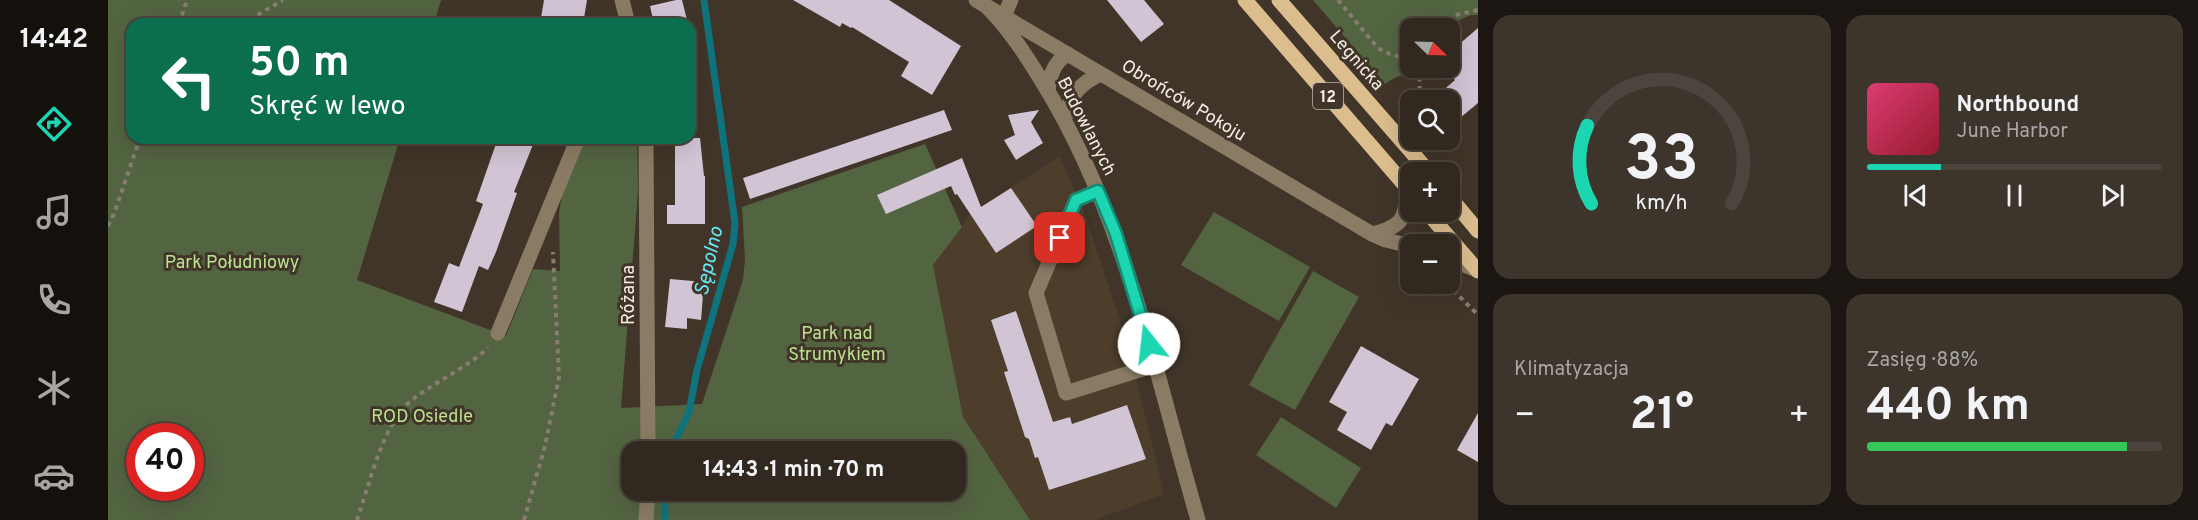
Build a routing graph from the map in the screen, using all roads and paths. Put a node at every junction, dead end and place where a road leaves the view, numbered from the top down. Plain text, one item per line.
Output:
1 (187, 0) edge
2 (283, 0) edge
3 (622, 0) edge
4 (1011, 0) edge
5 (1245, 0) edge
6 (1280, 0) edge
7 (1338, 0) edge
8 (981, 3) edge
9 (1478, 10) edge
10 (1004, 16) junction
11 (181, 18) edge
12 (252, 18) edge
13 (619, 18) edge
14 (626, 18) edge
15 (1451, 18) edge
16 (1068, 54) junction
17 (1400, 57) edge
18 (1101, 74) junction
19 (1048, 91) junction
20 (1065, 118) junction
21 (138, 144) edge
22 (576, 144) edge
23 (646, 144) edge
24 (1420, 162) edge
25 (1400, 180) edge
26 (1098, 191) junction
27 (1460, 209) edge
28 (1400, 221) edge
29 (1435, 222) edge
30 (108, 226) edge
31 (1478, 231) edge
32 (1372, 234) junction
33 (1400, 244) edge
34 (553, 250) dead end
35 (1460, 264) edge
36 (1477, 271) edge
37 (1457, 294) edge
38 (1478, 315) edge
39 (498, 333) joint
40 (1155, 365) junction
41 (648, 441) edge
42 (647, 501) edge
43 (357, 520) edge
44 (524, 520) edge
45 (646, 520) edge
46 (1198, 520) edge

1 - 11 path
2 - 12 path
3 - 13 street
3 - 14 street
4 - 10 street
5 - 25 main road, 12
6 - 24 main road, Legnicka / 12
7 - 17 path
8 - 10 street, Obrońców Pokoju
8 - 19 street, Budowlanych
9 - 15 path
10 - 16 street, Obrońców Pokoju
16 - 18 street, Obrońców Pokoju
16 - 19 street
18 - 20 street
18 - 32 street, Obrońców Pokoju
19 - 20 street, Budowlanych
20 - 26 street, Budowlanych
21 - 30 path
22 - 39 street
23 - 41 street, Różana
26 - 40 street, Budowlanych
26 - 40 street
27 - 31 main road
28 - 32 street
29 - 36 main road
32 - 33 street, Obrońców Pokoju
34 - 44 path
35 - 36 street
37 - 38 path
39 - 43 path
40 - 46 street, Budowlanych
42 - 45 street

